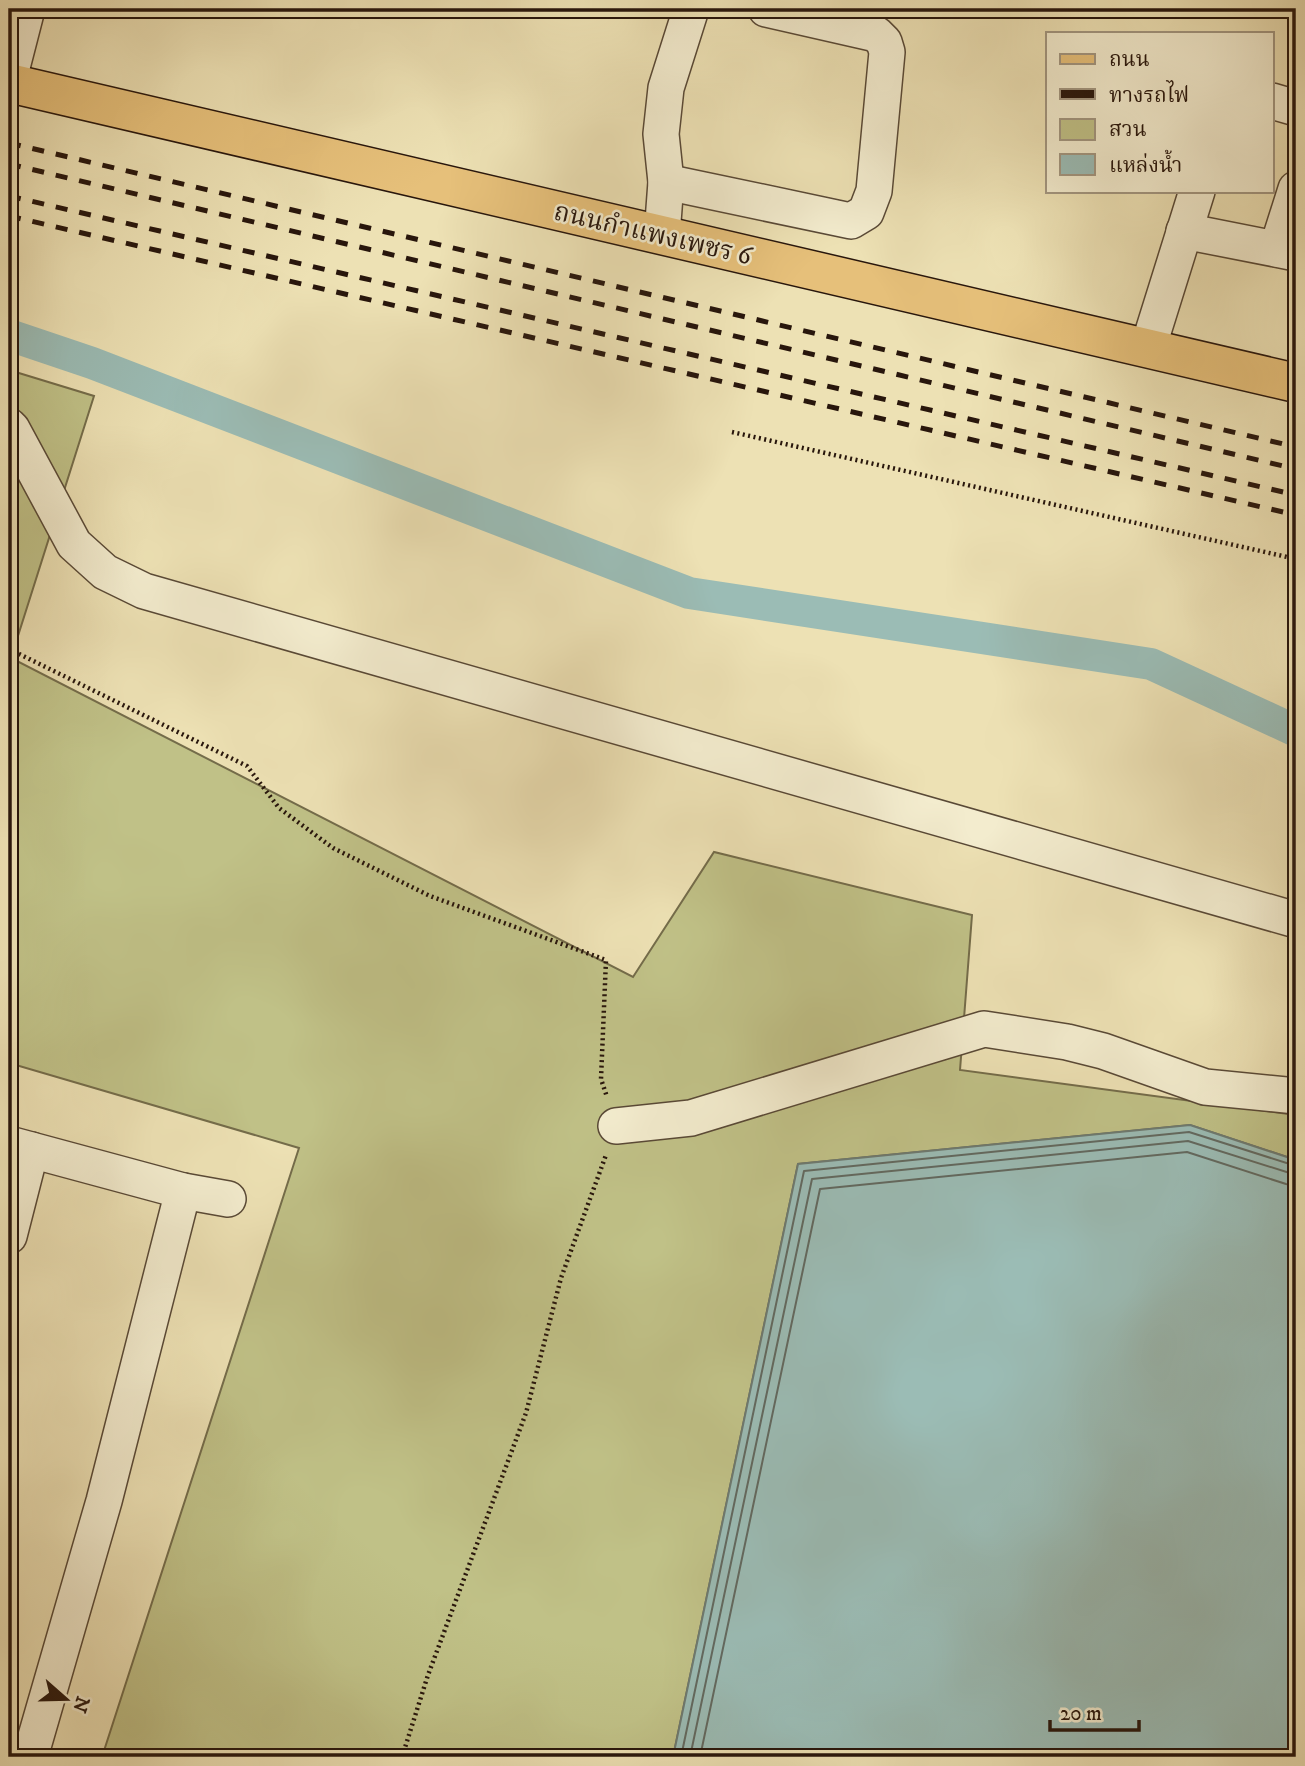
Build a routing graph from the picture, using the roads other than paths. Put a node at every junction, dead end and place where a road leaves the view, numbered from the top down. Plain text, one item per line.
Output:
1 (27, 9) edge
2 (691, 9) edge
3 (766, 9) edge
4 (9, 81) edge
5 (1274, 102) edge
6 (1296, 108) edge
7 (666, 182) junction
8 (1296, 189) edge
9 (1197, 192) edge
10 (1184, 231) junction
11 (662, 235) junction
12 (1287, 251) edge
13 (1148, 348) junction
14 (1296, 383) edge
15 (9, 426) edge
16 (1296, 920) edge
17 (1296, 1096) edge
18 (616, 1126) road end
19 (20, 1147) edge
20 (183, 1191) junction
21 (228, 1199) dead end
22 (9, 1236) edge
23 (30, 1757) edge

1 - 4 street
2 - 7 street
3 - 7 street
4 - 11 main road, ถนนกำแพงเพชร 6
5 - 6 street
7 - 11 street
8 - 12 street
9 - 10 street
10 - 12 street
10 - 13 street
11 - 13 main road, ถนนกำแพงเพชร 6
13 - 14 main road, ถนนกำแพงเพชร 6
15 - 16 street
17 - 18 street
19 - 20 street
19 - 22 street
20 - 21 street
20 - 23 street

